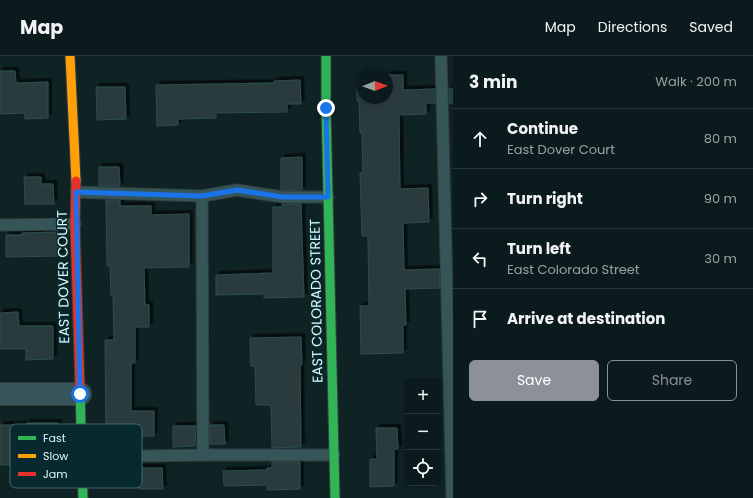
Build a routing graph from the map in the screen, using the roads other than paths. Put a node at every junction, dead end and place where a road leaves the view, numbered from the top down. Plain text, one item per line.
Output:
1 (70, 56) edge
2 (326, 56) edge
3 (441, 56) edge
4 (76, 192) junction
5 (202, 196) junction
6 (328, 197) junction
7 (75, 224) junction
8 (0, 225) edge
9 (0, 394) edge
10 (80, 394) junction
11 (81, 424) edge
12 (204, 454) junction
13 (334, 455) junction
14 (142, 456) edge
15 (83, 488) edge
16 (83, 498) edge
17 (335, 498) edge
18 (452, 498) edge

1 - 4 street, EAST DOVER COURT
2 - 6 street, EAST COLORADO STREET
3 - 18 lane
4 - 5 lane
4 - 7 street, EAST DOVER COURT
5 - 6 lane
5 - 12 lane
6 - 13 street, EAST COLORADO STREET
7 - 8 lane
7 - 10 street, EAST DOVER COURT
9 - 10 street
10 - 11 street, EAST DOVER COURT
12 - 13 lane
12 - 14 lane
13 - 17 street, EAST COLORADO STREET
15 - 16 street, EAST DOVER COURT

